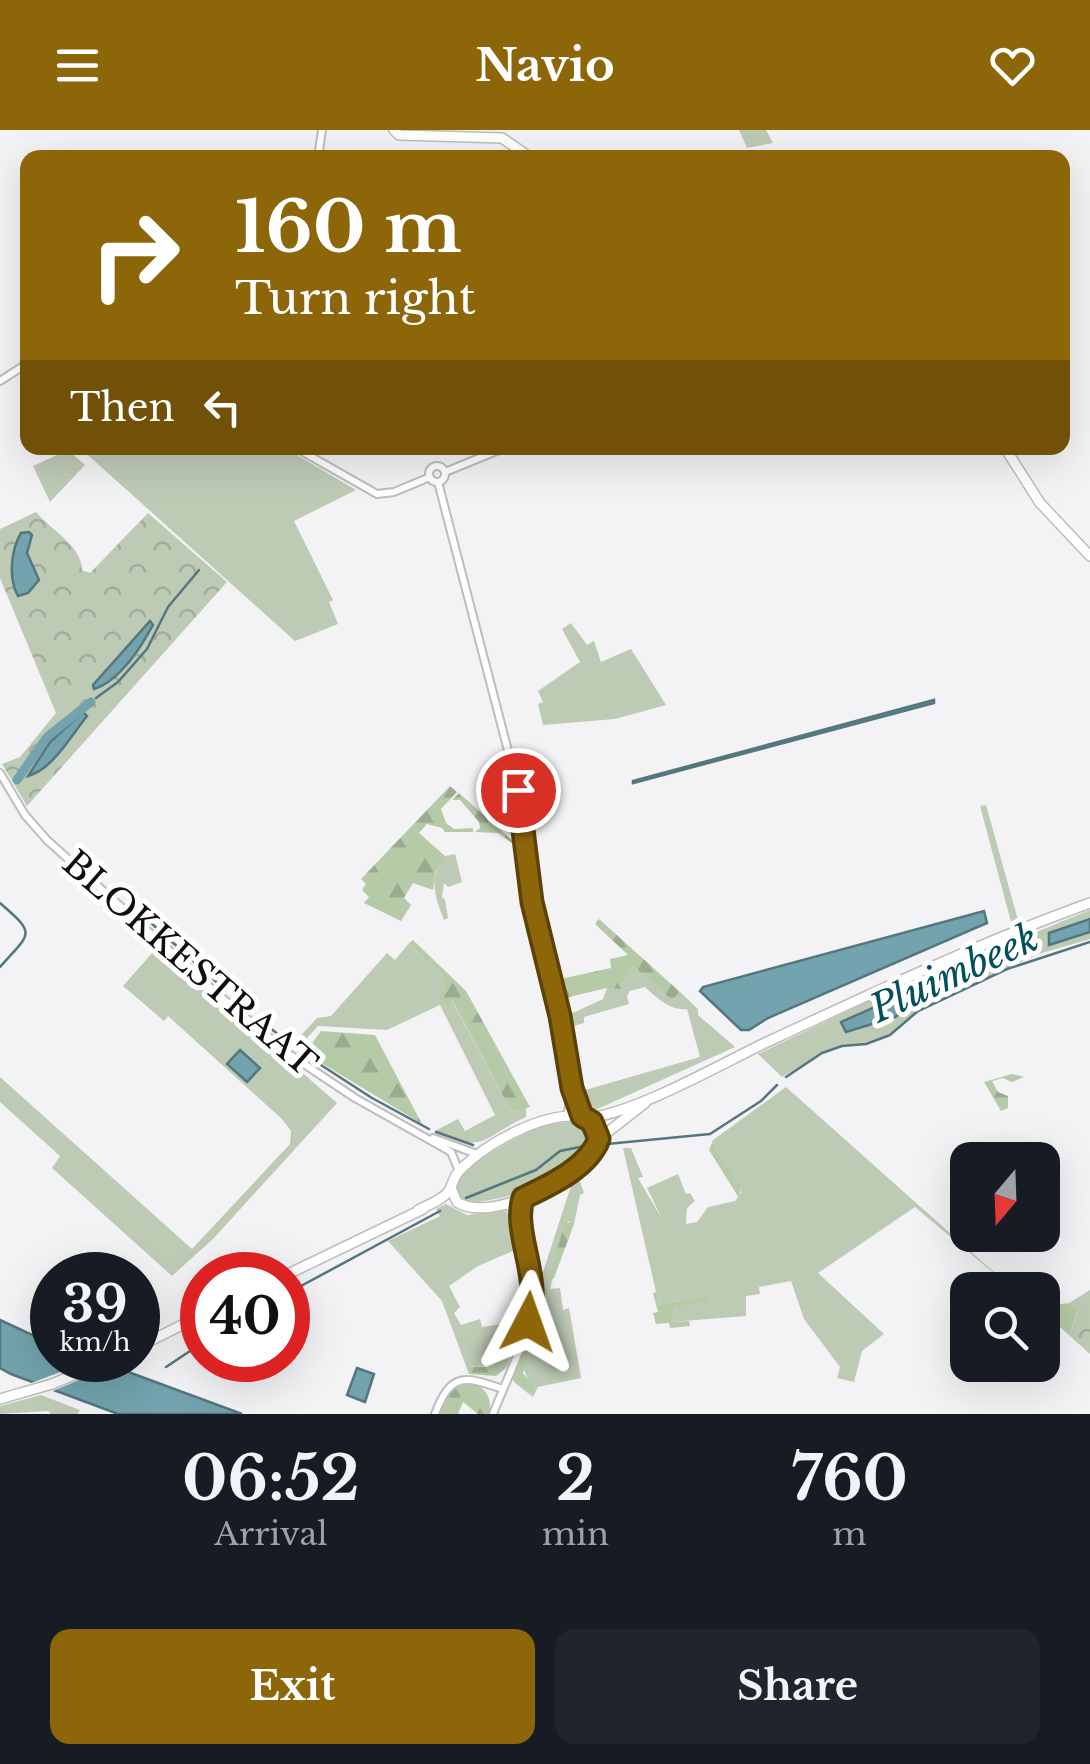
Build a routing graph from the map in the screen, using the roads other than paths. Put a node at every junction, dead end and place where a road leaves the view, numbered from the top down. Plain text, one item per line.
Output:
1 (394, 130) edge
2 (519, 150) edge
3 (308, 455) edge
4 (487, 455) edge
5 (1009, 455) edge
6 (445, 472) junction
7 (434, 479) junction
8 (1090, 556) edge
9 (0, 773) edge
10 (1090, 903) edge
11 (572, 1088) junction
12 (660, 1092) junction
13 (567, 1117) junction
14 (585, 1117) junction
15 (405, 1126) junction
16 (599, 1139) junction
17 (478, 1154) junction
18 (459, 1171) junction
19 (451, 1188) junction
20 (523, 1198) junction
21 (455, 1200) junction
22 (504, 1203) junction
23 (418, 1210) junction
24 (527, 1255) junction
25 (310, 1263) edge
26 (57, 1382) edge
27 (502, 1389) junction
28 (4, 1398) edge
29 (435, 1414) edge
30 (493, 1414) edge

1 - 2 main road
3 - 7 street
4 - 6 street
5 - 8 main road
6 - 7 street
6 - 7 street
7 - 11 street
9 - 15 street, BLOKKESTRAAT
10 - 12 main road
11 - 13 street
11 - 14 street
12 - 14 main road
12 - 16 main road
13 - 14 main road
13 - 17 main road
14 - 16 main road
15 - 17 street, BLOKKESTRAAT
15 - 18 street, BLOKKESTRAAT
16 - 20 main road
17 - 18 main road
18 - 19 main road
19 - 21 main road
19 - 23 main road
20 - 22 main road
20 - 24 street
21 - 22 main road
21 - 23 main road
22 - 24 street
23 - 25 main road
24 - 27 street
26 - 28 main road
27 - 29 street
27 - 30 street

